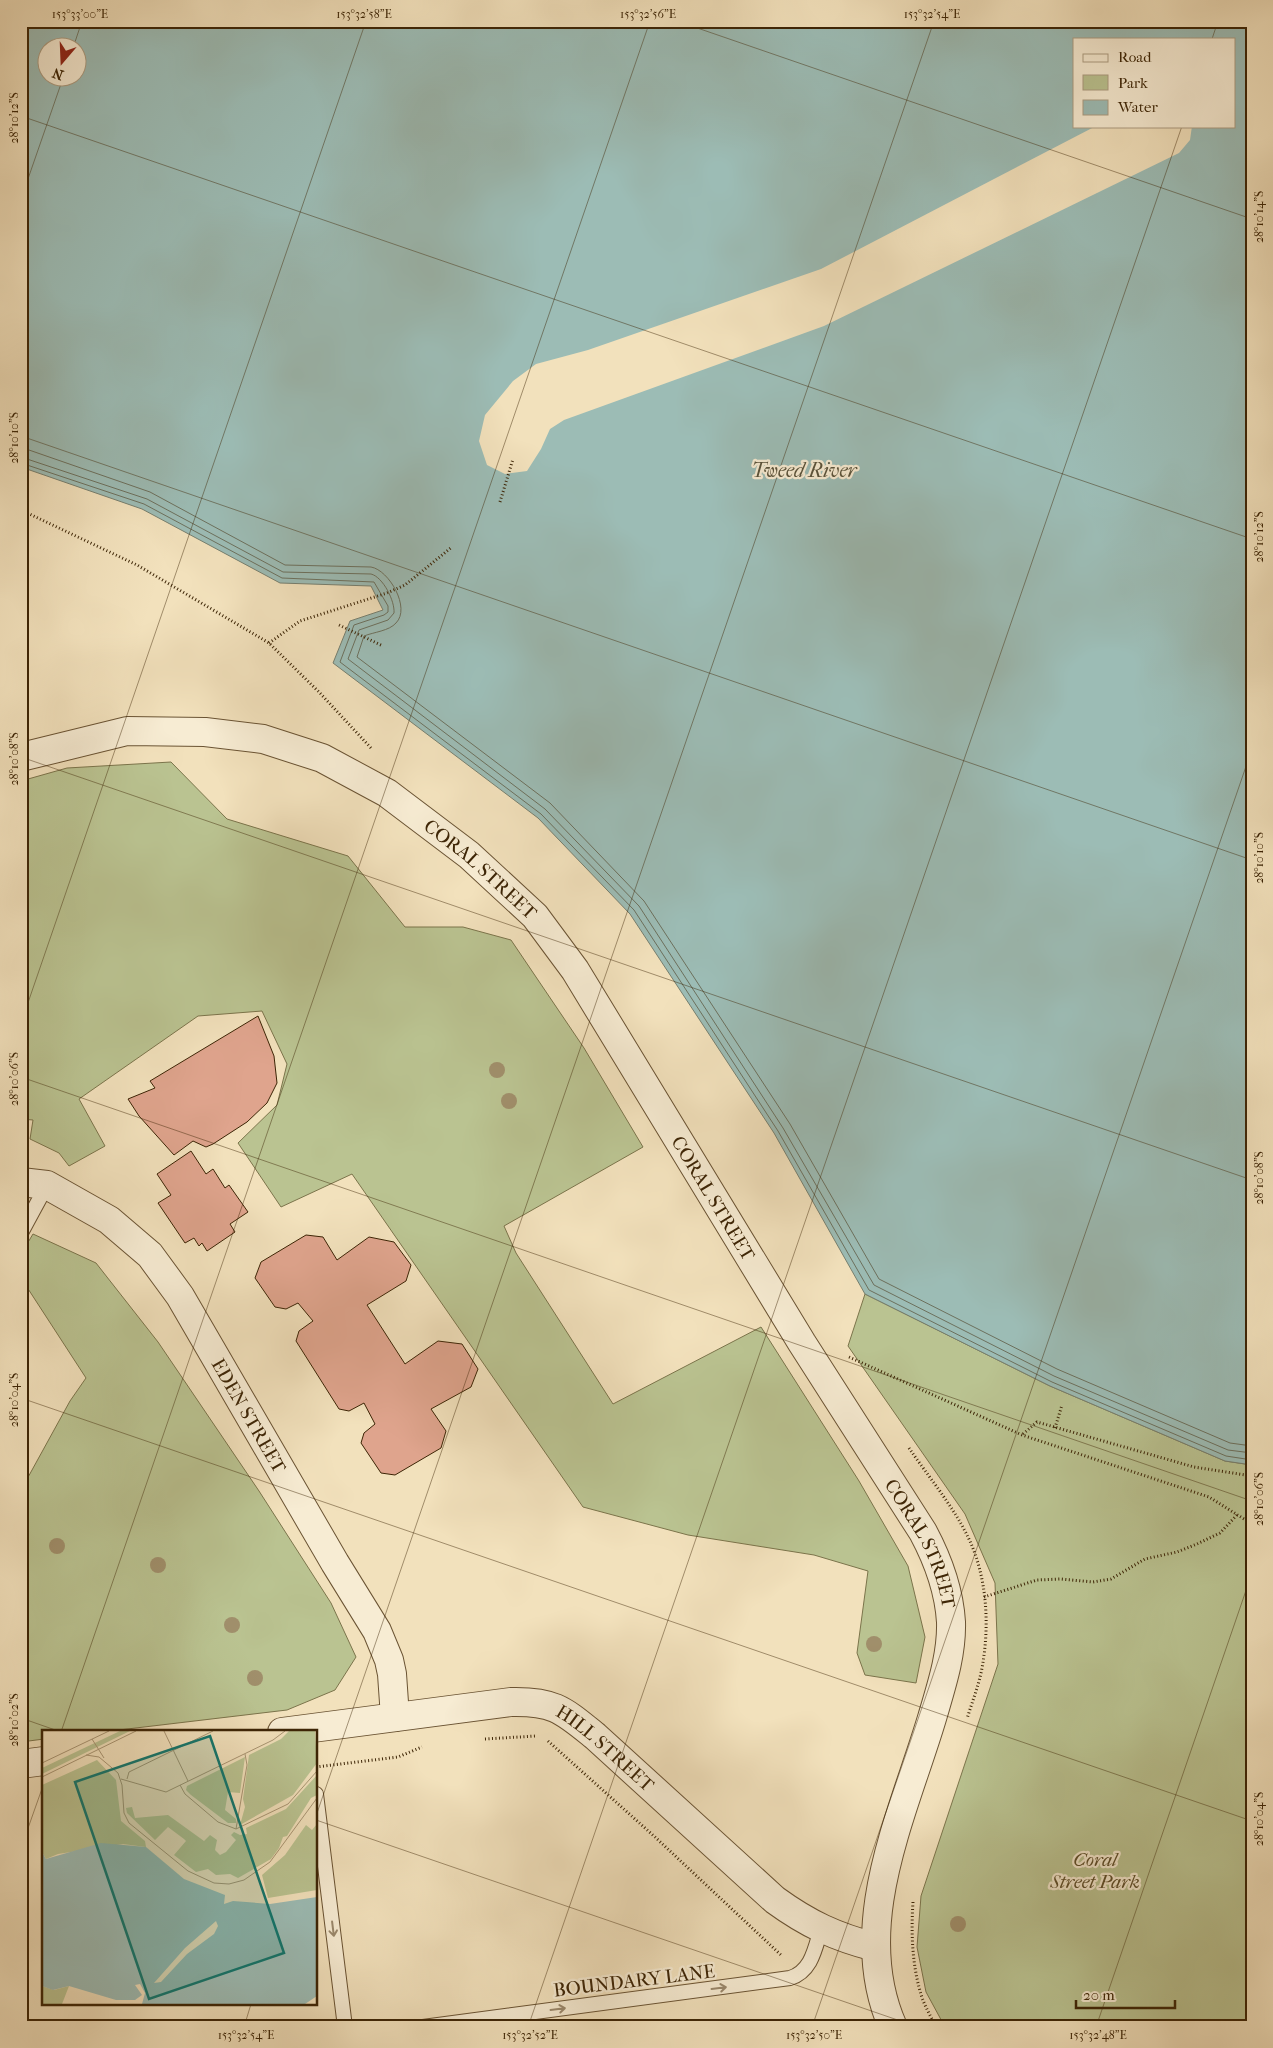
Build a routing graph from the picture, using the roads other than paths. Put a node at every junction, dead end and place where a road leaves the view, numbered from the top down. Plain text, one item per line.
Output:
1 (21, 757) edge
2 (34, 1184) edge
3 (21, 1233) edge
4 (395, 1717) junction
5 (309, 1730) edge
6 (42, 1761) edge
7 (21, 1764) edge
8 (318, 1810) edge
9 (821, 1929) junction
10 (876, 1947) junction
11 (345, 2027) edge
12 (423, 2027) edge
13 (893, 2027) edge

1 - 10 street, CORAL STREET
2 - 3 lane
2 - 4 street, EDEN STREET
4 - 5 street, HILL STREET
4 - 9 street, HILL STREET
6 - 7 street
8 -> 11 lane
9 - 10 street, HILL STREET
12 -> 9 lane, BOUNDARY LANE
10 - 13 street, CORAL STREET

